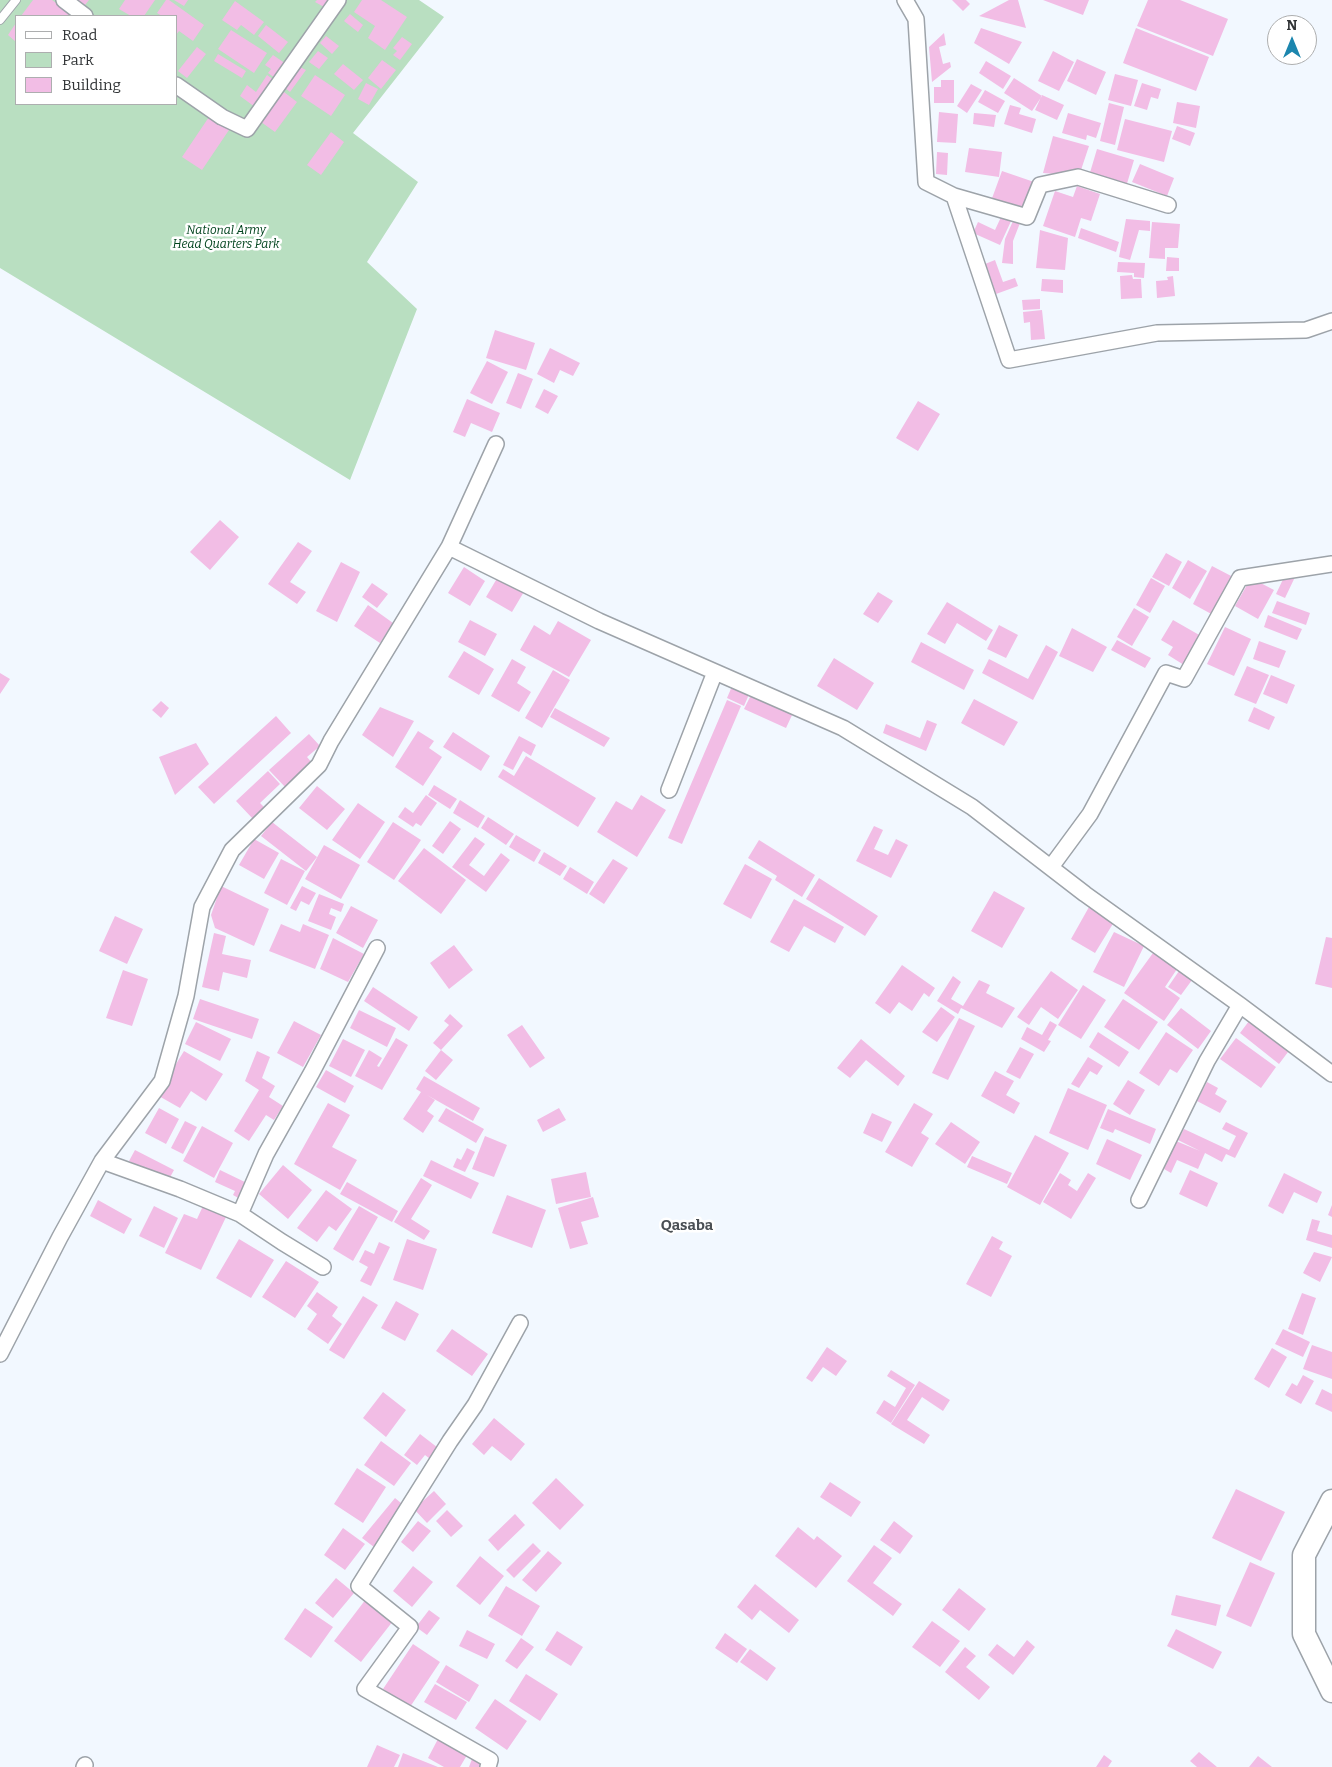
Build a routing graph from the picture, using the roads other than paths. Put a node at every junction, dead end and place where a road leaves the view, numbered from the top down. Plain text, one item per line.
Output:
1 (16, 0) edge
2 (64, 0) edge
3 (338, 0) edge
4 (905, 0) edge
5 (84, 15) edge
6 (0, 20) edge
7 (178, 85) edge
8 (954, 196) junction
9 (1168, 205) dead end
10 (1332, 321) edge
11 (496, 444) dead end
12 (449, 547) junction
13 (1332, 564) edge
14 (715, 672) junction
15 (669, 790) dead end
16 (1051, 867) junction
17 (377, 948) dead end
18 (1240, 1005) junction
19 (1332, 1074) edge
20 (102, 1161) junction
21 (1139, 1200) dead end
22 (240, 1214) junction
23 (323, 1267) dead end
24 (520, 1323) dead end
25 (0, 1354) edge
26 (1332, 1501) edge
27 (1332, 1691) edge
28 (488, 1767) edge

1 - 6 lane
2 - 5 street
3 - 7 street
4 - 8 street
8 - 9 street
8 - 10 street
11 - 12 street
12 - 14 street
12 - 20 street
13 - 16 street
14 - 15 street
14 - 16 street
16 - 18 street
17 - 22 street
18 - 19 street
18 - 21 street
20 - 22 street
20 - 25 street
22 - 23 street
24 - 28 street
26 - 27 street

